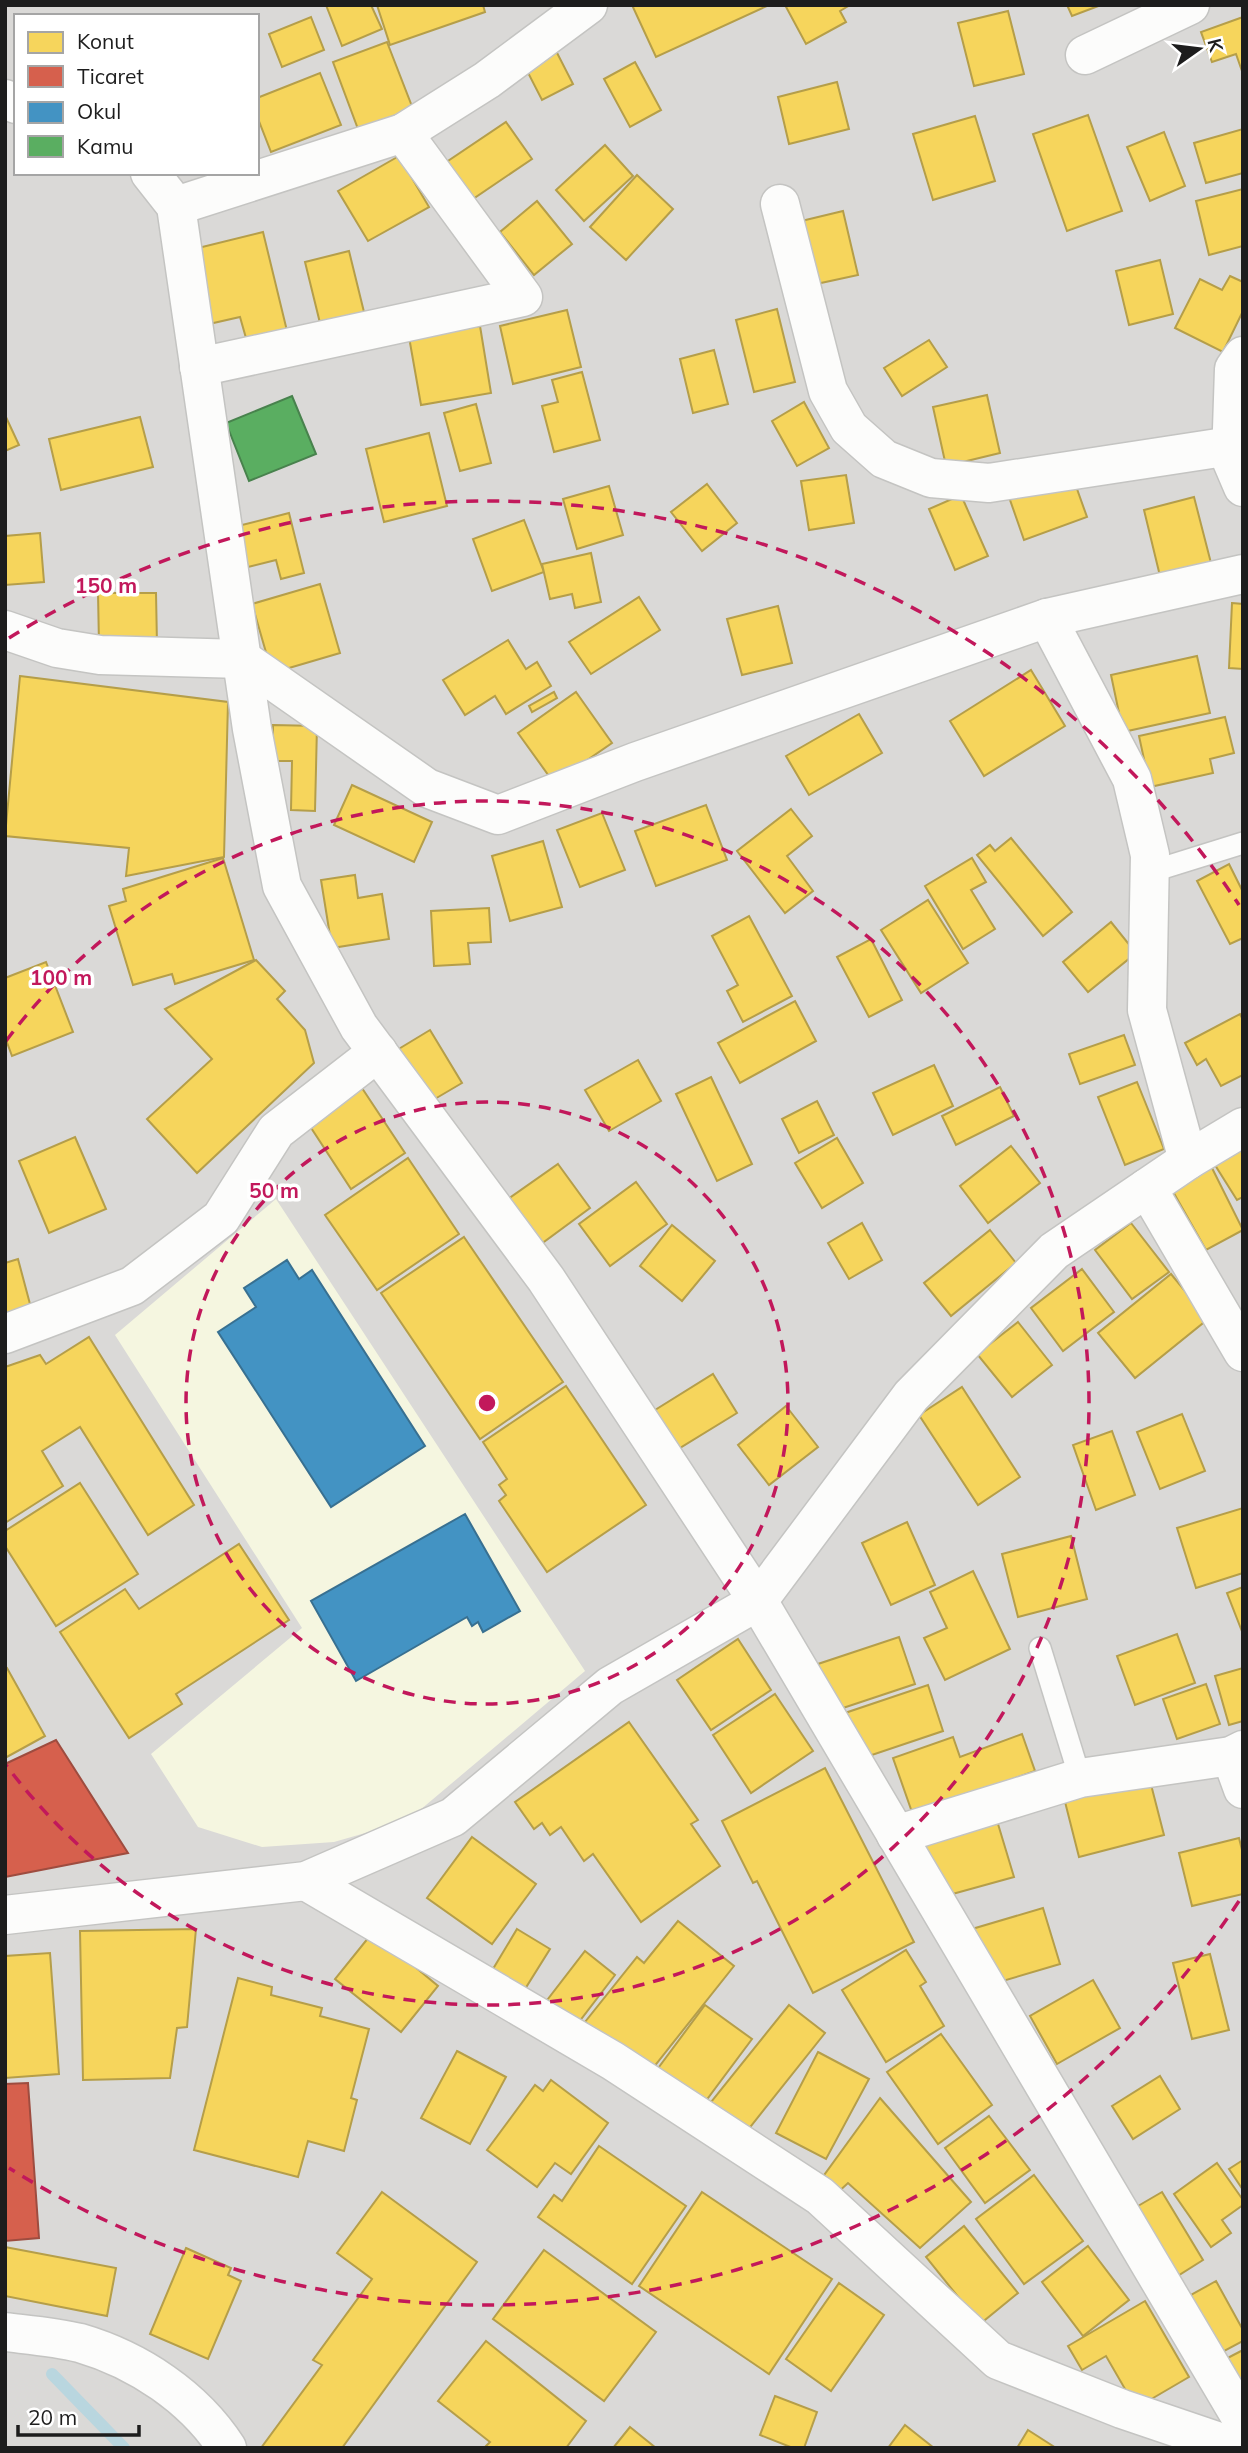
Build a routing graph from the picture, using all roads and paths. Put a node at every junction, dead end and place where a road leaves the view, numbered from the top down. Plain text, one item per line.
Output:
1 (588, 5) edge
2 (1190, 5) edge
3 (1085, 55) dead end
4 (403, 134) junction
5 (152, 175) edge
6 (780, 204) dead end
7 (176, 206) junction
8 (1243, 356) edge
9 (199, 367) junction
10 (1231, 446) junction
11 (1243, 487) edge
12 (1243, 574) edge
13 (1047, 618) junction
14 (5, 630) edge
15 (242, 659) junction
16 (1243, 843) edge
17 (1150, 872) junction
18 (378, 1052) junction
19 (1243, 1128) edge
20 (1188, 1160) junction
21 (1147, 1188) junction
22 (5, 1334) edge
23 (1243, 1352) edge
24 (758, 1601) junction
25 (1040, 1648) dead end
26 (1239, 1765) edge
27 (1080, 1778) junction
28 (896, 1835) junction
29 (306, 1881) junction
30 (5, 1915) edge
31 (5, 2332) edge
32 (1243, 2421) edge
33 (227, 2448) edge
34 (1237, 2448) edge

1 - 4 street
2 - 3 street
4 - 7 street
4 - 9 street
5 - 7 street
6 - 10 street
7 - 9 street
8 - 10 street
9 - 15 street
10 - 11 street
12 - 13 street
13 - 15 street
13 - 17 street
14 - 15 street
15 - 18 street
16 - 17 lane
17 - 20 street
18 - 22 street
18 - 24 street
19 - 20 street
20 - 21 street
21 - 23 street
21 - 24 street
24 - 28 street
24 - 29 street
25 - 27 lane
26 - 27 street
27 - 28 street
28 - 32 street
29 - 30 street
29 - 34 street
31 - 33 street

